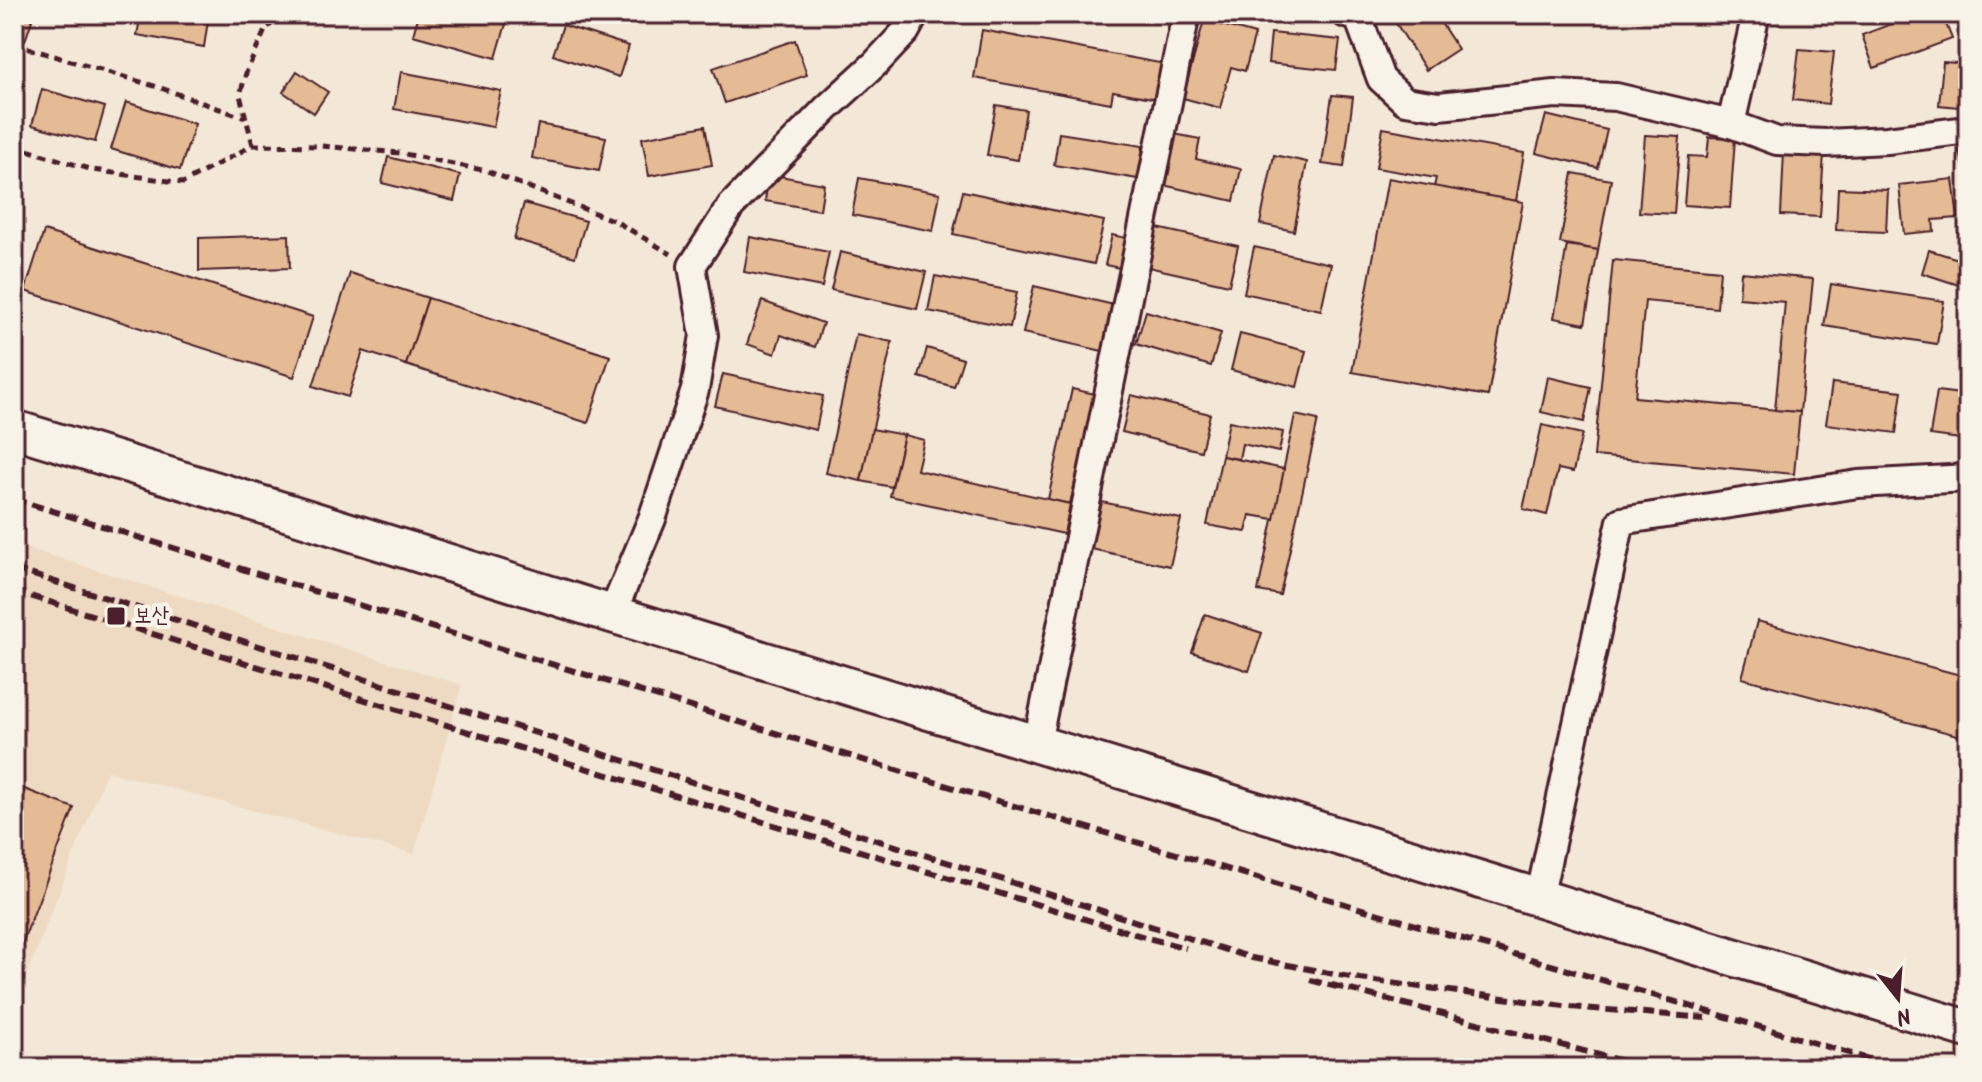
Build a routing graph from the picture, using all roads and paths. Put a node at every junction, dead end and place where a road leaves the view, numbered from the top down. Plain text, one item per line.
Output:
1 (285, 14) edge
2 (915, 14) edge
3 (1186, 14) edge
4 (1756, 14) edge
5 (1355, 15) edge
6 (14, 44) edge
7 (245, 118) junction
8 (1731, 124) junction
9 (1968, 130) edge
10 (253, 145) junction
11 (14, 146) edge
12 (692, 266) junction
13 (14, 429) edge
14 (1968, 478) edge
15 (612, 614) junction
16 (1037, 743) junction
17 (1539, 899) junction
18 (1968, 1029) edge

1 - 7 path
2 - 12 street
3 - 16 street
4 - 8 street
5 - 8 street
6 - 7 path
7 - 10 path
8 - 9 street
10 - 11 path
10 - 12 path
12 - 15 street
13 - 15 main road
14 - 17 street
15 - 16 main road
16 - 17 main road
17 - 18 main road

